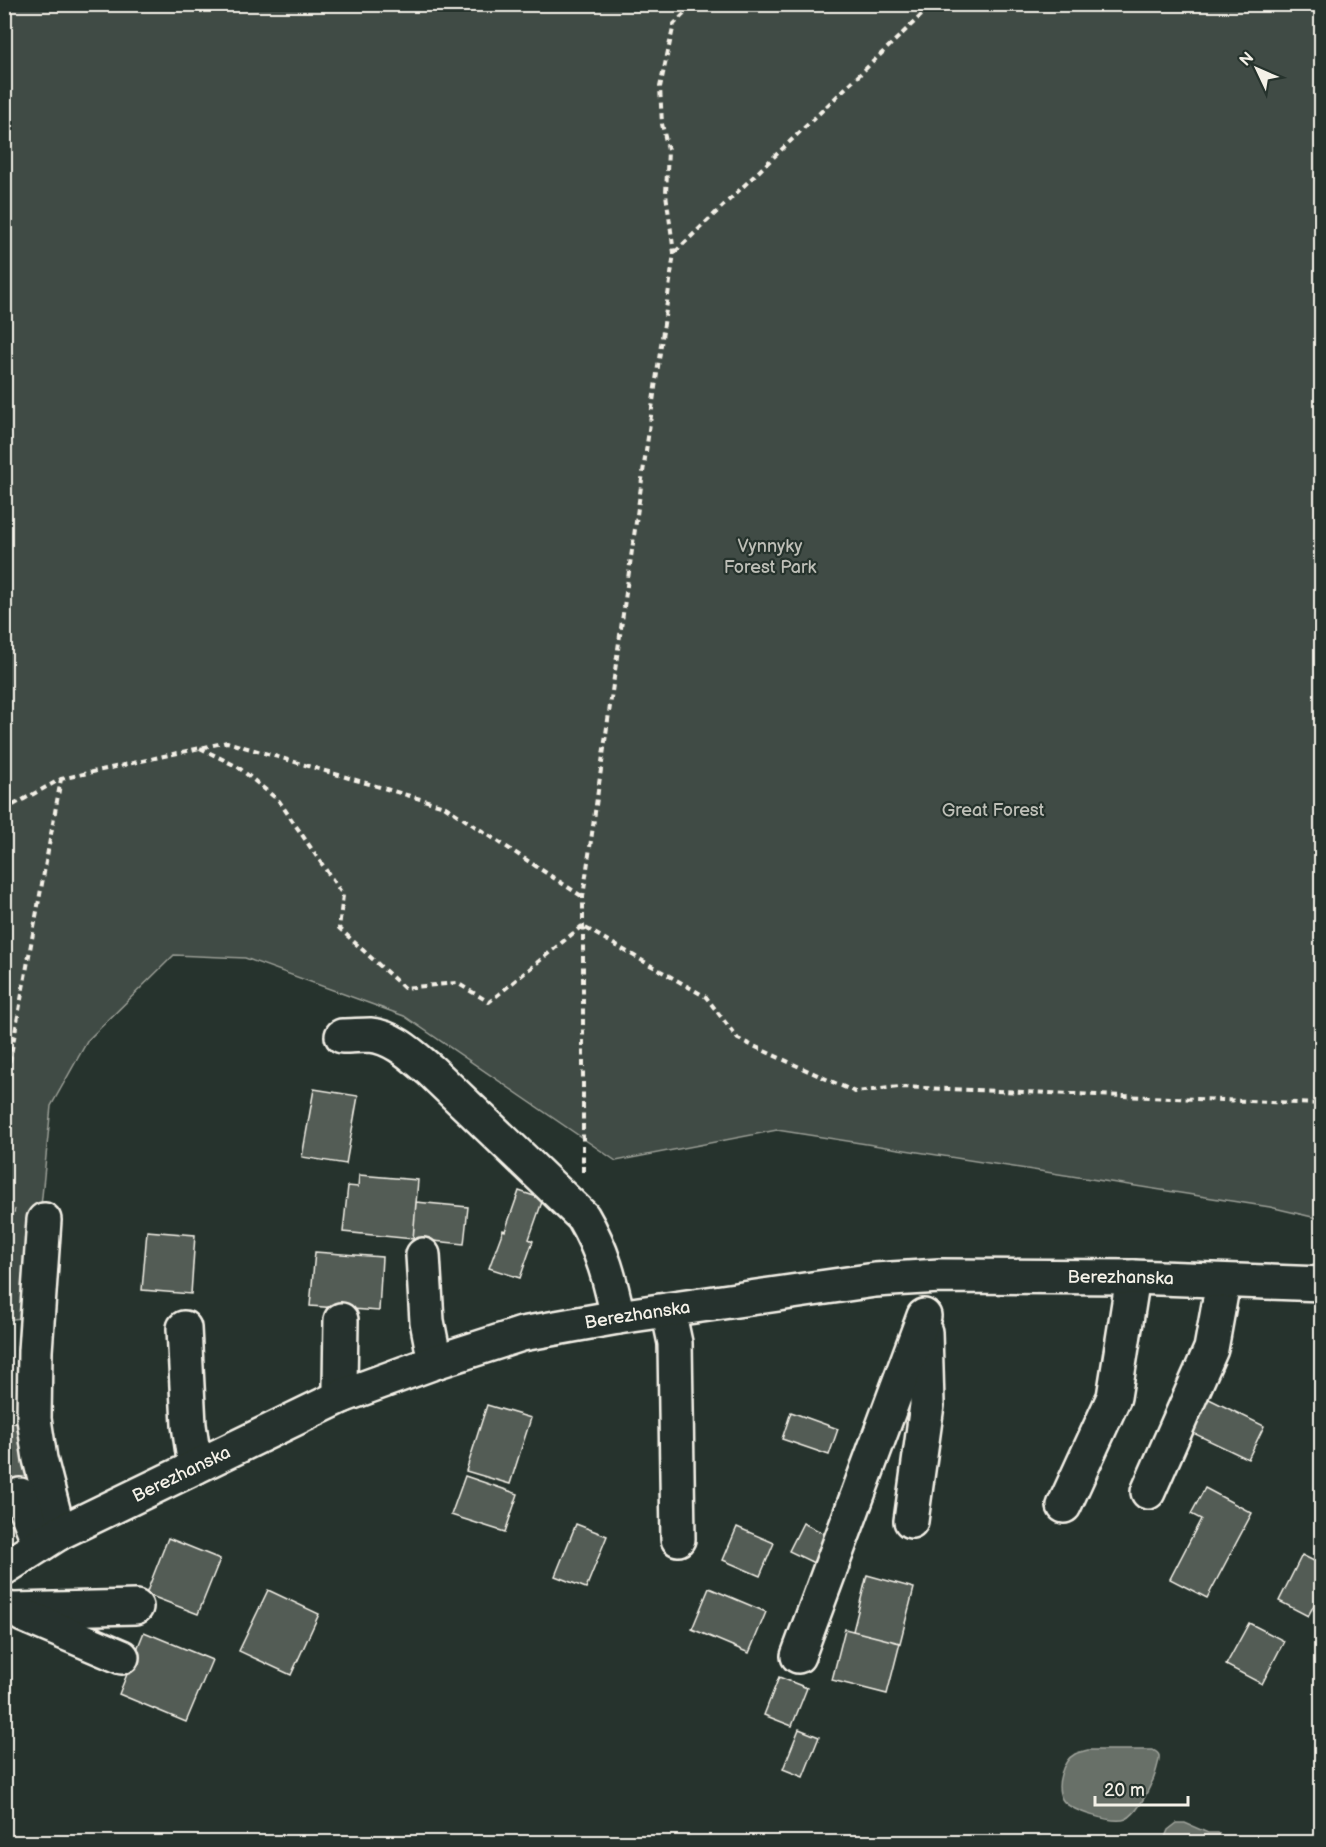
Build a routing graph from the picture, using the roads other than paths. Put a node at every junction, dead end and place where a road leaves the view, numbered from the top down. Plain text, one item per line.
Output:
1 (342, 1036) dead end
2 (44, 1220) dead end
3 (423, 1255) dead end
4 (940, 1276) junction
5 (1133, 1277) junction
6 (1223, 1282) junction
7 (1322, 1284) edge
8 (668, 1310) junction
9 (924, 1316) junction
10 (618, 1317) junction
11 (353, 1320) dead end
12 (184, 1328) dead end
13 (435, 1362) junction
14 (352, 1392) junction
15 (195, 1467) junction
16 (1148, 1492) dead end
17 (20, 1495) dead end
18 (1064, 1506) dead end
19 (911, 1521) dead end
20 (49, 1539) junction
21 (678, 1539) dead end
22 (4, 1568) edge
23 (136, 1607) dead end
24 (9, 1609) edge
25 (798, 1656) dead end
26 (122, 1657) dead end

1 - 10 street
2 - 20 street
3 - 13 street
4 - 5 street, Berezhanska
4 - 8 street, Berezhanska
4 - 9 street
5 - 6 street, Berezhanska
5 - 18 street
6 - 7 street, Berezhanska
6 - 16 street
8 - 10 street, Berezhanska
8 - 21 street
9 - 19 street
9 - 25 street
10 - 13 street, Berezhanska
11 - 14 street
12 - 15 street
13 - 14 street, Berezhanska
14 - 15 street, Berezhanska
15 - 20 street, Berezhanska
17 - 20 street
20 - 22 street, Berezhanska
23 - 24 street
24 - 26 street

